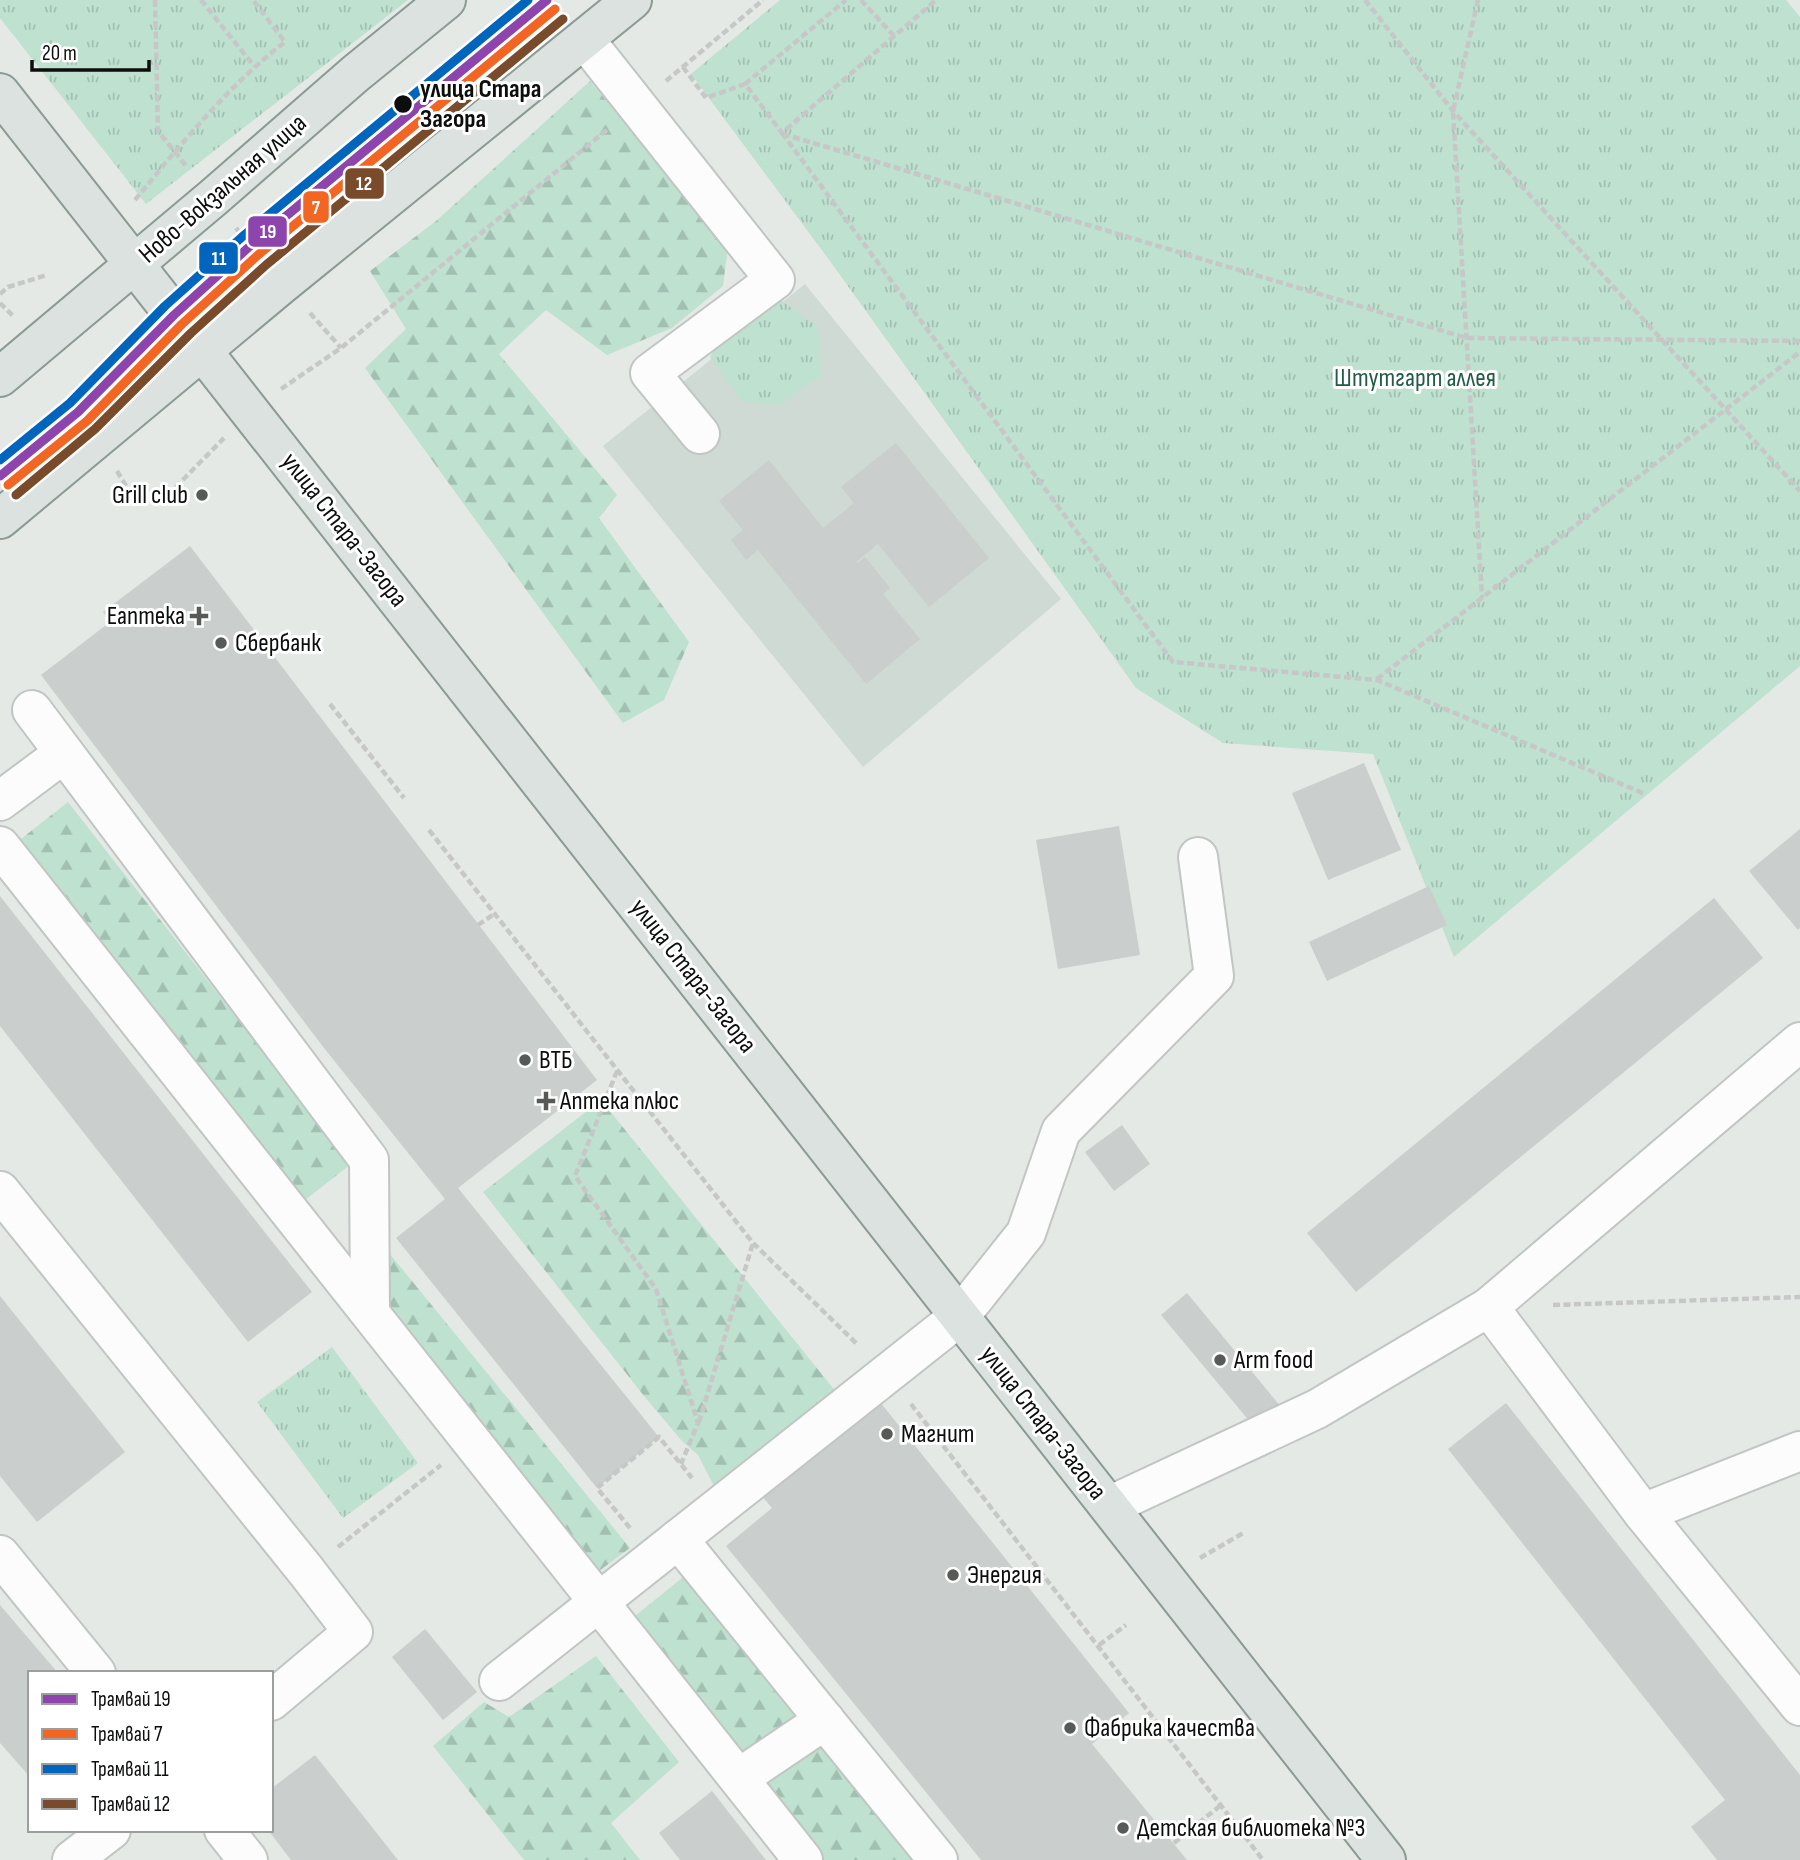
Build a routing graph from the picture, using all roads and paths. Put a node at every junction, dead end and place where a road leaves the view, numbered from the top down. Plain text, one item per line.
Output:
1 (155, 0) edge
2 (201, 0) edge
3 (253, 0) edge
4 (632, 0) edge
5 (763, 0) edge
6 (846, 0) edge
7 (861, 0) edge
8 (936, 0) edge
9 (1364, 0) edge
10 (1478, 0) edge
11 (439, 2) edge
12 (894, 36) junction
13 (585, 40) junction
14 (254, 66) junction
15 (683, 67) junction
16 (745, 83) junction
17 (0, 93) edge
18 (636, 106) junction
19 (1453, 111) junction
20 (782, 133) junction
21 (174, 153) junction
22 (215, 197) junction
23 (132, 204) dead end
24 (135, 264) junction
25 (47, 275) dead end
26 (282, 284) junction
27 (0, 294) edge
28 (0, 303) edge
29 (18, 320) dead end
30 (1466, 338) junction
31 (1661, 339) junction
32 (1800, 341) edge
33 (341, 348) junction
34 (203, 351) junction
35 (1800, 352) edge
36 (0, 377) edge
37 (1726, 410) junction
38 (250, 411) junction
39 (699, 434) dead end
40 (113, 464) dead end
41 (1800, 491) edge
42 (169, 495) dead end
43 (139, 507) dead end
44 (0, 519) edge
45 (1482, 598) junction
46 (1377, 680) junction
47 (330, 704) dead end
48 (32, 710) dead end
49 (63, 754) junction
50 (1645, 793) dead end
51 (404, 798) dead end
52 (0, 802) edge
53 (429, 830) dead end
54 (0, 846) edge
55 (1198, 857) dead end
56 (494, 914) junction
57 (478, 925) dead end
58 (1800, 1042) edge
59 (617, 1071) junction
60 (0, 1191) edge
61 (753, 1243) junction
62 (1800, 1297) edge
63 (1489, 1307) junction
64 (370, 1312) junction
65 (960, 1316) junction
66 (887, 1373) junction
67 (698, 1423) junction
68 (471, 1440) junction
69 (1800, 1451) edge
70 (681, 1464) junction
71 (1109, 1507) junction
72 (716, 1509) junction
73 (1643, 1513) junction
74 (1245, 1532) dead end
75 (666, 1549) junction
76 (0, 1555) edge
77 (1200, 1559) dead end
78 (307, 1572) junction
79 (600, 1602) junction
80 (1126, 1625) dead end
81 (1098, 1645) junction
82 (94, 1671) edge
83 (499, 1681) dead end
84 (273, 1699) edge
85 (1800, 1706) edge
86 (825, 1720) junction
87 (739, 1778) junction
88 (1221, 1805) junction
89 (108, 1832) edge
90 (226, 1832) edge
91 (1174, 1843) dead end
92 (72, 1860) edge
93 (247, 1860) edge
94 (803, 1860) edge
95 (938, 1860) edge
96 (1263, 1860) edge
97 (1386, 1860) edge

1 - 21 path
2 - 14 path
3 - 14 path
4 - 13 main road
5 - 15 path
6 - 16 path
7 - 12 path
8 - 12 path
9 - 19 path
10 - 19 path
11 - 22 main road, Ново-Вокзальная улица
12 - 20 path
13 - 18 lane
13 - 26 main road
14 - 21 path
15 - 16 path
15 - 18 path
16 - 20 path
17 - 24 main road, улица Стара-Загора
18 - 33 path
18 - 39 lane
19 - 30 path
19 - 31 path
20 - 30 path
20 - 46 path
21 - 22 path
21 - 23 path
22 - 24 main road, Ново-Вокзальная улица
22 - 26 path
24 - 34 main road, улица Стара-Загора
24 - 36 main road, Ново-Вокзальная улица
25 - 27 path
26 - 33 path
26 - 34 main road
28 - 29 path
30 - 31 path
30 - 45 path
31 - 32 path
31 - 37 path
33 - 38 path
34 - 38 main road, улица Стара-Загора
34 - 44 main road
35 - 37 path
37 - 41 path
37 - 45 path
38 - 42 path
38 - 65 main road, улица Стара-Загора
40 - 43 path
45 - 46 path
46 - 50 path
47 - 51 path
48 - 49 lane
49 - 52 lane
49 - 64 lane
53 - 56 path
54 - 64 lane
55 - 65 lane
56 - 57 path
56 - 59 path
58 - 63 lane
59 - 61 path
59 - 67 path
60 - 78 lane
61 - 66 path
61 - 67 path
62 - 63 path
63 - 71 lane
63 - 73 lane
64 - 68 lane
65 - 66 lane
65 - 71 main road, улица Стара-Загора
66 - 72 lane
66 - 81 path
67 - 70 path
68 - 78 path
68 - 79 lane
69 - 73 lane
70 - 72 path
70 - 75 path
71 - 97 main road, улица Стара-Загора
72 - 75 lane
73 - 85 lane
74 - 77 path
75 - 79 lane
75 - 86 lane
76 - 82 lane
78 - 84 lane
79 - 83 lane
79 - 87 lane
80 - 81 path
81 - 88 path
86 - 87 lane
86 - 95 lane
87 - 94 lane
88 - 91 path
88 - 96 path
89 - 92 lane
90 - 93 lane

